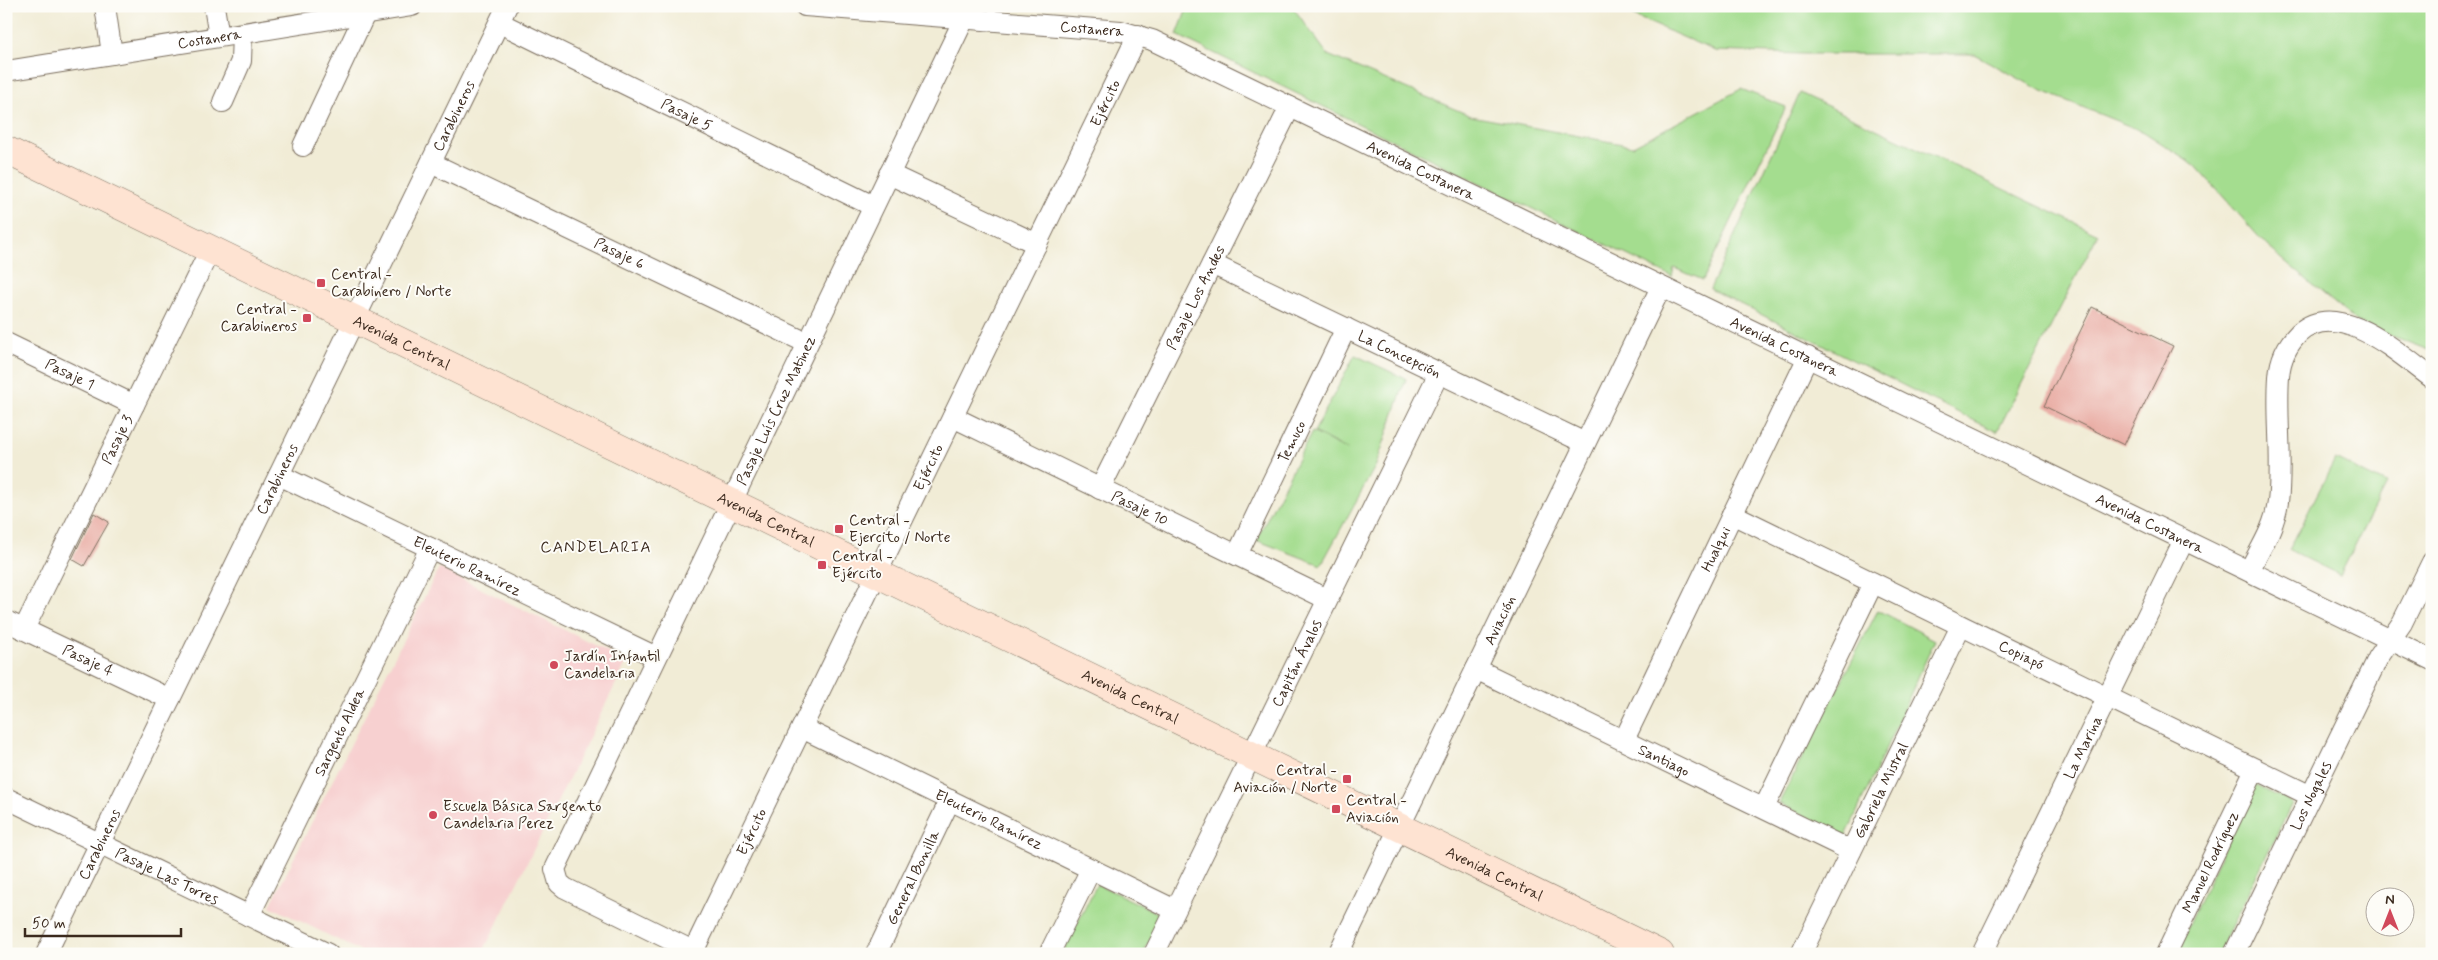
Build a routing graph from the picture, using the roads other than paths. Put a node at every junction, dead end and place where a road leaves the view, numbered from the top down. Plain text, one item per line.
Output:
1 (106, 6) edge
2 (214, 6) edge
3 (412, 6) edge
4 (805, 6) edge
5 (325, 13) edge
6 (365, 14) junction
7 (504, 14) edge
8 (964, 19) junction
9 (242, 34) junction
10 (1138, 35) junction
11 (219, 37) junction
12 (112, 54) junction
13 (6, 70) edge
14 (223, 102) dead end
15 (1290, 107) junction
16 (303, 146) dead end
17 (6, 150) edge
18 (431, 163) junction
19 (889, 174) junction
20 (873, 206) junction
21 (1037, 244) junction
22 (210, 250) junction
23 (1212, 264) junction
24 (1662, 287) junction
25 (355, 320) junction
26 (1346, 328) junction
27 (6, 343) edge
28 (807, 343) junction
29 (1808, 358) junction
30 (1439, 373) junction
31 (2432, 378) edge
32 (134, 405) junction
33 (953, 417) junction
34 (1585, 443) junction
35 (279, 475) junction
36 (1100, 489) junction
37 (730, 502) junction
38 (1732, 514) junction
39 (2184, 540) junction
40 (430, 548) junction
41 (1237, 555) junction
42 (2432, 562) edge
43 (2250, 572) junction
44 (877, 573) junction
45 (1873, 583) junction
46 (1327, 599) junction
47 (15, 625) edge
48 (1961, 626) junction
49 (2390, 640) junction
50 (656, 657) junction
51 (2432, 660) edge
52 (1476, 668) junction
53 (2107, 697) junction
54 (170, 699) junction
55 (802, 728) junction
56 (1624, 740) junction
57 (1251, 755) junction
58 (2254, 769) junction
59 (2311, 796) junction
60 (6, 798) edge
61 (950, 800) junction
62 (1764, 808) junction
63 (1399, 827) junction
64 (100, 844) junction
65 (1851, 851) junction
66 (1091, 869) junction
67 (1175, 910) junction
68 (249, 916) junction
69 (693, 953) edge
70 (46, 954) edge
71 (328, 954) edge
72 (876, 954) edge
73 (1049, 954) edge
74 (1154, 954) edge
75 (1338, 954) edge
76 (1660, 954) edge
77 (1802, 954) edge
78 (1982, 954) edge
79 (2166, 954) edge
80 (2234, 954) edge

1 - 12 street
2 - 11 street
3 - 6 street, Costanera
4 - 8 street, Costanera
5 - 6 street, Costanera
5 - 9 street, Costanera
6 - 16 street
7 - 18 street, Carabineros
7 - 20 street, Pasaje 5
8 - 10 street, Costanera
8 - 19 street, Pasaje Luís Cruz Matinez
9 - 11 street, Costanera
9 - 14 street
10 - 15 street, Avenida Costanera
10 - 21 street, Ejército
11 - 12 street, Costanera
12 - 13 street, Costanera
15 - 23 street, Pasaje Los Andes
15 - 24 street, Avenida Costanera
17 - 22 street, Avenida Central
18 - 25 street, Carabineros
18 - 28 street, Pasaje 6
19 - 20 street, Pasaje Luís Cruz Matinez
19 - 21 street
20 - 28 street, Pasaje Luís Cruz Matinez
21 - 33 street, Ejército
22 - 25 street, Avenida Central
22 - 32 street, Pasaje 3
23 - 26 street, La Concepción
23 - 36 street, Pasaje Los Andes
24 - 29 street, Avenida Costanera
24 - 34 street, Aviación
25 - 35 street, Carabineros
25 - 37 street, Avenida Central
26 - 30 street, La Concepción
26 - 41 street, Temuco
27 - 32 street, Pasaje 1
28 - 37 street, Pasaje Luís Cruz Matinez
29 - 38 street, Hualqui
29 - 39 street, Avenida Costanera
30 - 34 street, La Concepción
30 - 46 street, Capitán Ávalos
31 - 43 street
32 - 47 street, Pasaje 3
33 - 36 street, Pasaje 10
33 - 44 street, Ejército
34 - 52 street, Aviación
35 - 40 street, Eleuterio Ramírez
35 - 54 street, Carabineros
36 - 41 street, Pasaje 10
37 - 44 street, Avenida Central
37 - 50 street, Pasaje Luís Cruz Matinez
38 - 45 street, Copiapó
38 - 56 street, Hualqui
39 - 43 street, Avenida Costanera
39 - 53 street, La Marina
40 - 50 street, Eleuterio Ramírez
40 - 68 street, Sargento Aldea
41 - 46 street, Pasaje 10
42 - 49 street, Los Nogales
43 - 49 street, Avenida Costanera
44 - 55 street, Ejército
44 - 57 street, Avenida Central
45 - 48 street, Copiapó
45 - 62 street
46 - 57 street, Capitán Ávalos
47 - 54 street, Pasaje 4
48 - 53 street, Copiapó
48 - 65 street, Gabriela Mistral
49 - 51 street, Avenida Costanera
49 - 59 street, Los Nogales
50 - 69 street, Pasaje Luís Cruz Matinez
52 - 56 street, Santiago
52 - 63 street, Aviación
53 - 58 street, Copiapó
53 - 78 street, La Marina
54 - 64 street, Carabineros
55 - 61 street, Eleuterio Ramírez
55 - 69 street, Ejército
56 - 62 street, Santiago
57 - 63 street, Avenida Central
57 - 67 street, Capitán Ávalos
58 - 59 street, Copiapó
58 - 79 street, Manuel Rodríguez
59 - 80 street, Los Nogales
60 - 64 street, Pasaje Las Torres
61 - 66 street, Eleuterio Ramírez
61 - 72 street, General Bonilla
62 - 65 street, Santiago
63 - 75 street, Aviación
63 - 76 street, Avenida Central
64 - 68 street, Pasaje Las Torres
64 - 70 street, Carabineros
65 - 77 street, Gabriela Mistral
66 - 67 street, Eleuterio Ramírez
66 - 73 street
67 - 74 street, Capitán Ávalos
68 - 71 street, Pasaje Las Torres

